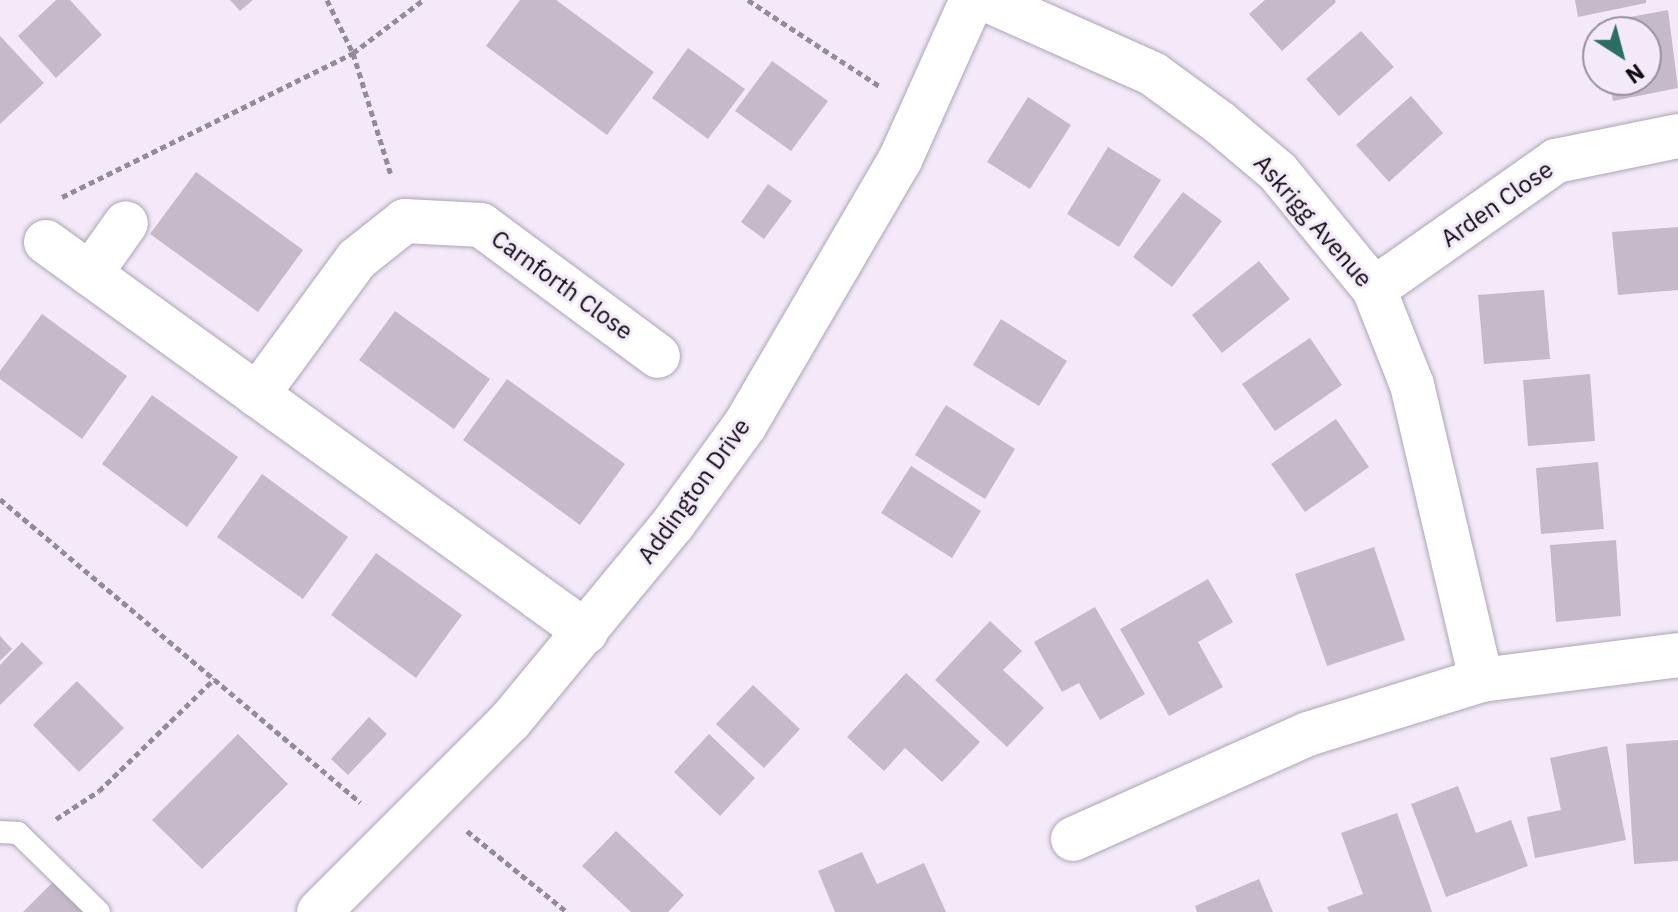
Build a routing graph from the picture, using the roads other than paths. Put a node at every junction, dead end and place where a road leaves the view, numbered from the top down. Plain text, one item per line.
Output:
1 (972, 0) edge
2 (987, 0) edge
3 (1678, 136) edge
4 (48, 222) road end
5 (126, 223) dead end
6 (90, 274) junction
7 (1374, 289) junction
8 (658, 356) dead end
9 (257, 395) junction
10 (586, 632) junction
11 (1678, 655) edge
12 (1481, 680) junction
13 (9, 833) edge
14 (1073, 839) dead end
15 (99, 912) edge
16 (319, 912) edge

1 - 10 street, Addington Drive
2 - 7 street, Askrigg Avenue
3 - 7 street, Arden Close
4 - 6 street
5 - 6 street
6 - 9 street
7 - 12 street, Askrigg Avenue
8 - 9 street, Carnforth Close
9 - 10 street
10 - 16 street, Addington Drive
11 - 12 street
12 - 14 street
13 - 15 lane

